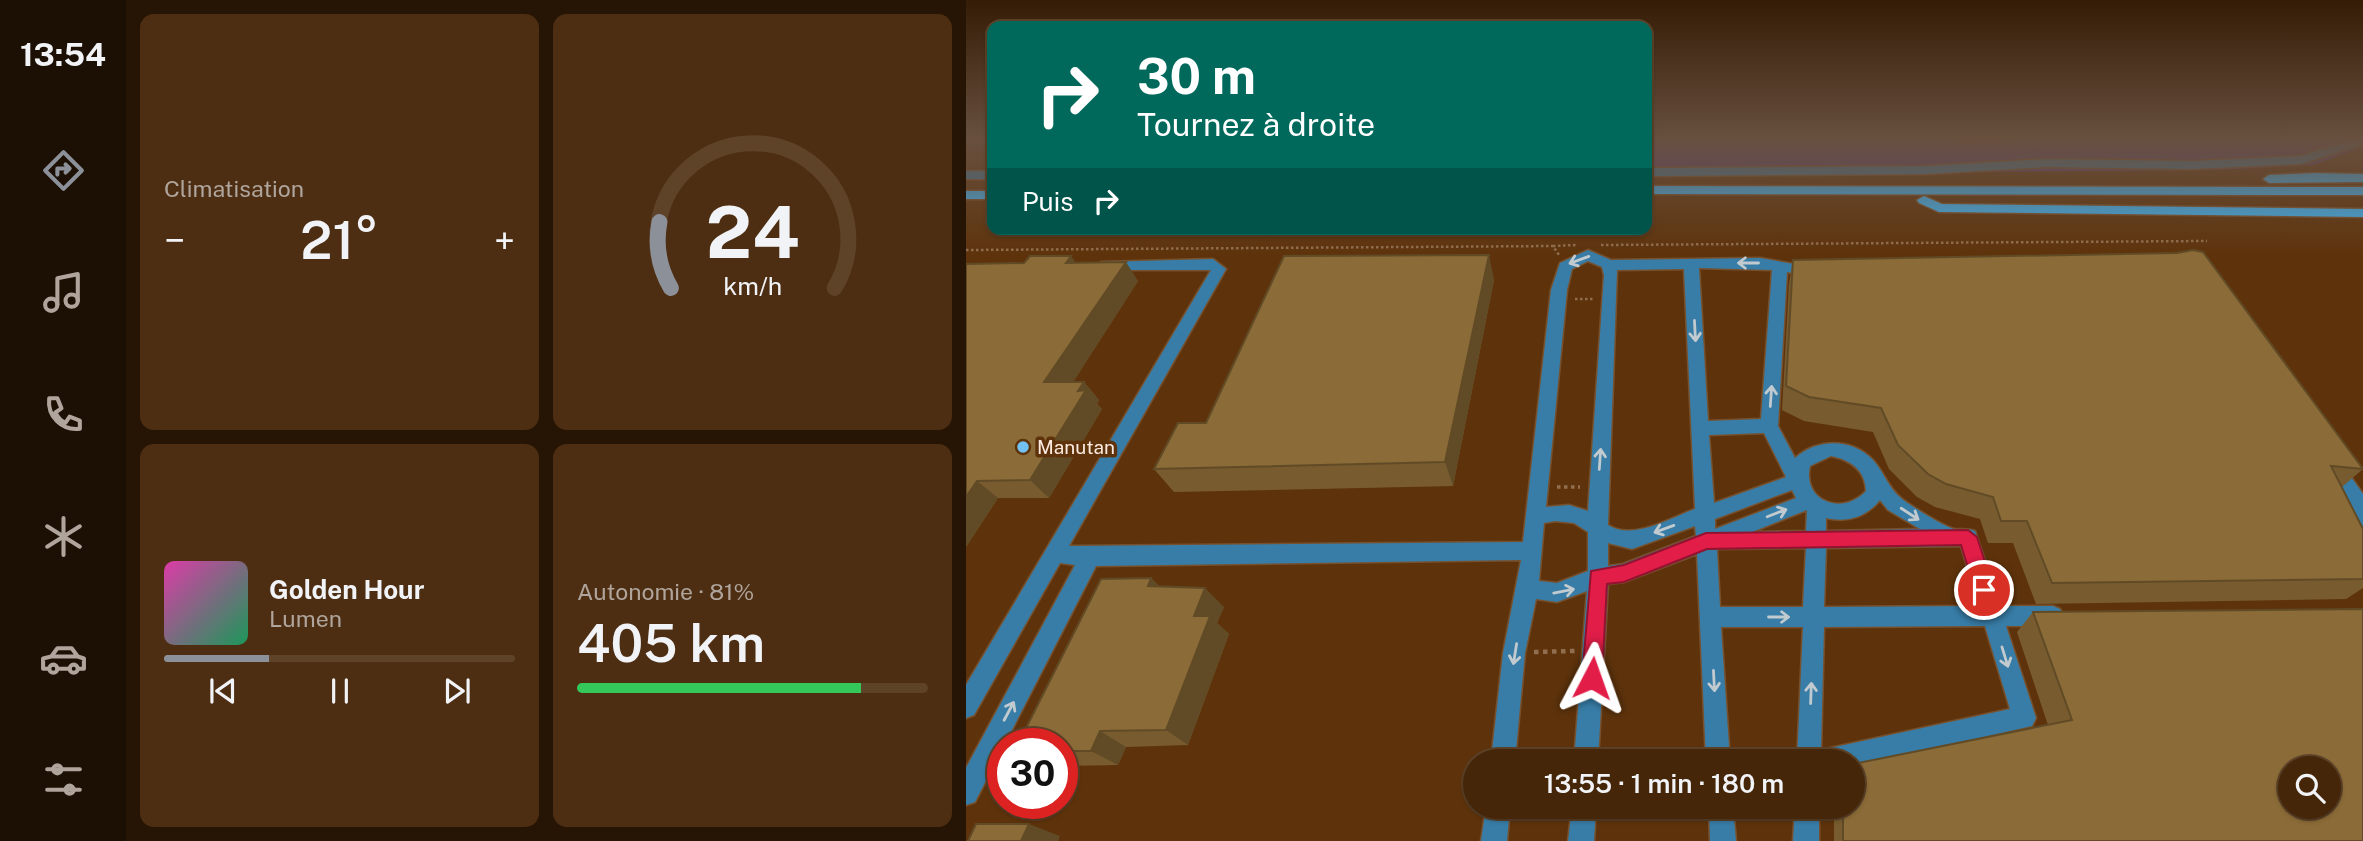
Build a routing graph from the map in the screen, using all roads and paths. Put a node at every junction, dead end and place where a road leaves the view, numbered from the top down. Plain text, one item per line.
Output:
1 (2324, 177) edge
2 (1914, 188) junction
3 (1652, 190) edge
4 (2363, 191) edge
5 (966, 195) edge
6 (987, 195) edge
7 (1652, 200) edge
8 (1924, 200) junction
9 (2363, 202) edge
10 (966, 204) edge
11 (987, 204) edge
12 (2261, 211) junction
13 (2363, 213) edge
14 (2363, 219) edge
15 (2207, 241) dead end
16 (1581, 245) dead end
17 (1595, 245) dead end
18 (1553, 246) junction
19 (966, 250) edge
20 (1691, 263) junction
21 (1090, 265) edge
22 (1609, 265) junction
23 (1565, 266) junction
24 (1780, 266) junction
25 (1827, 273) edge
26 (1559, 299) junction
27 (1609, 299) junction
28 (1769, 426) junction
29 (1700, 428) junction
30 (2324, 452) edge
31 (1797, 481) junction
32 (1876, 483) junction
33 (1537, 487) junction
34 (1598, 487) junction
35 (1813, 504) junction
36 (1706, 514) junction
37 (1536, 517) junction
38 (1597, 527) junction
39 (1950, 538) junction
40 (1816, 540) junction
41 (1706, 541) junction
42 (1532, 551) junction
43 (1054, 554) junction
44 (1090, 557) junction
45 (2363, 572) edge
46 (1598, 577) junction
47 (1528, 587) junction
48 (1993, 616) junction
49 (1710, 617) junction
50 (1814, 617) junction
51 (2075, 617) edge
52 (1594, 651) junction
53 (1514, 653) junction
54 (966, 707) edge
55 (1504, 749) edge
56 (1588, 749) edge
57 (1717, 749) edge
58 (1808, 749) edge
59 (1865, 752) edge
60 (966, 793) edge
61 (1497, 819) edge
62 (1583, 819) edge
63 (1722, 819) edge
64 (1807, 819) edge
65 (1494, 841) edge
66 (1581, 841) edge
67 (1723, 841) edge
68 (1806, 841) edge

1 - 2 main road
2 - 3 main road
2 - 4 main road
5 - 6 main road
7 - 8 main road
8 - 9 main road
8 - 12 main road
10 - 11 main road
12 - 13 main road
12 - 14 main road
15 - 17 path
16 - 18 path
18 - 19 path
18 - 23 path
20 - 22 street
24 -> 20 street
20 -> 29 street
21 - 43 street
22 -> 23 street
22 - 27 street
23 - 26 street
24 - 25 street
28 -> 24 street
26 - 27 path
26 - 33 street
34 -> 27 street
28 - 29 street
28 - 31 street
29 - 36 street
30 - 45 street
31 - 32 street
31 - 35 street
31 - 36 street
32 - 35 street
32 -> 39 street
33 - 34 path
33 - 37 street
34 - 38 street
35 - 40 street
41 -> 35 street
36 -> 38 street
36 - 41 street
37 - 38 street
37 - 42 street
38 - 46 street
39 - 40 street
39 - 48 street
40 - 41 street
40 - 50 street
41 - 46 street
41 - 49 street
42 - 44 street
42 - 47 street
43 - 44 street
43 - 54 street
60 -> 44 street
47 -> 46 street
46 - 52 street
47 - 53 street
48 - 50 street
48 - 51 street
48 -> 59 street
49 -> 50 street
49 -> 57 street
58 -> 50 street
52 - 53 path
52 - 56 street
53 -> 55 street
61 - 65 street
62 - 66 street
63 - 67 street
64 - 68 street

